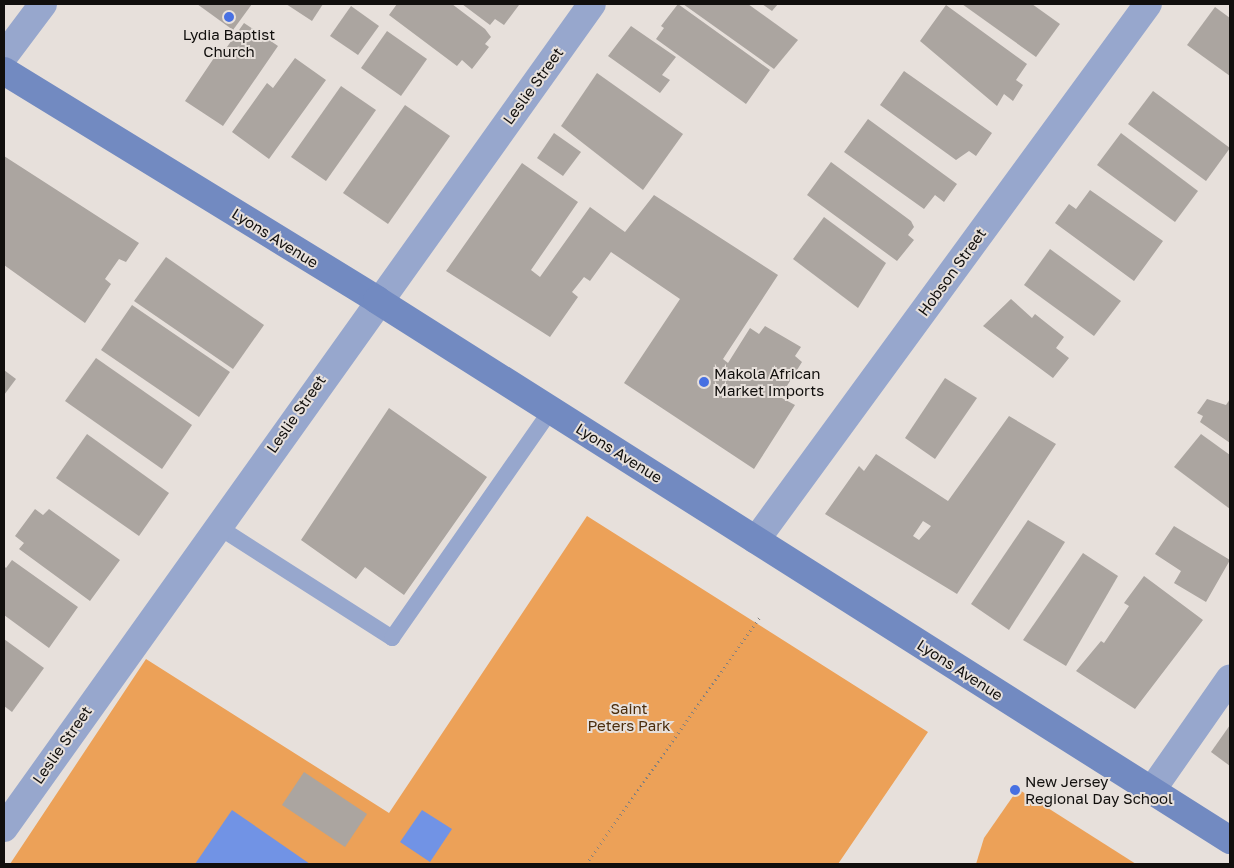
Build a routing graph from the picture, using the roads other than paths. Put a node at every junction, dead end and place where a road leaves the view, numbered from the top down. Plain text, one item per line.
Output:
1 (43, 4) edge
2 (592, 4) edge
3 (1148, 4) edge
4 (4, 56) edge
5 (4, 71) edge
6 (378, 300) junction
7 (551, 410) junction
8 (217, 526) junction
9 (756, 540) junction
10 (1230, 678) edge
11 (1152, 790) junction
12 (4, 828) edge
13 (1230, 840) edge

1 - 4 street
2 - 6 street, Leslie Street
3 - 9 street, Hobson Street
5 - 6 main road, Lyons Avenue
6 - 7 main road, Lyons Avenue
6 - 8 street, Leslie Street
7 - 8 lane
7 - 9 main road, Lyons Avenue
8 - 12 street, Leslie Street
9 - 11 main road, Lyons Avenue
10 - 11 street
11 - 13 main road, Lyons Avenue

